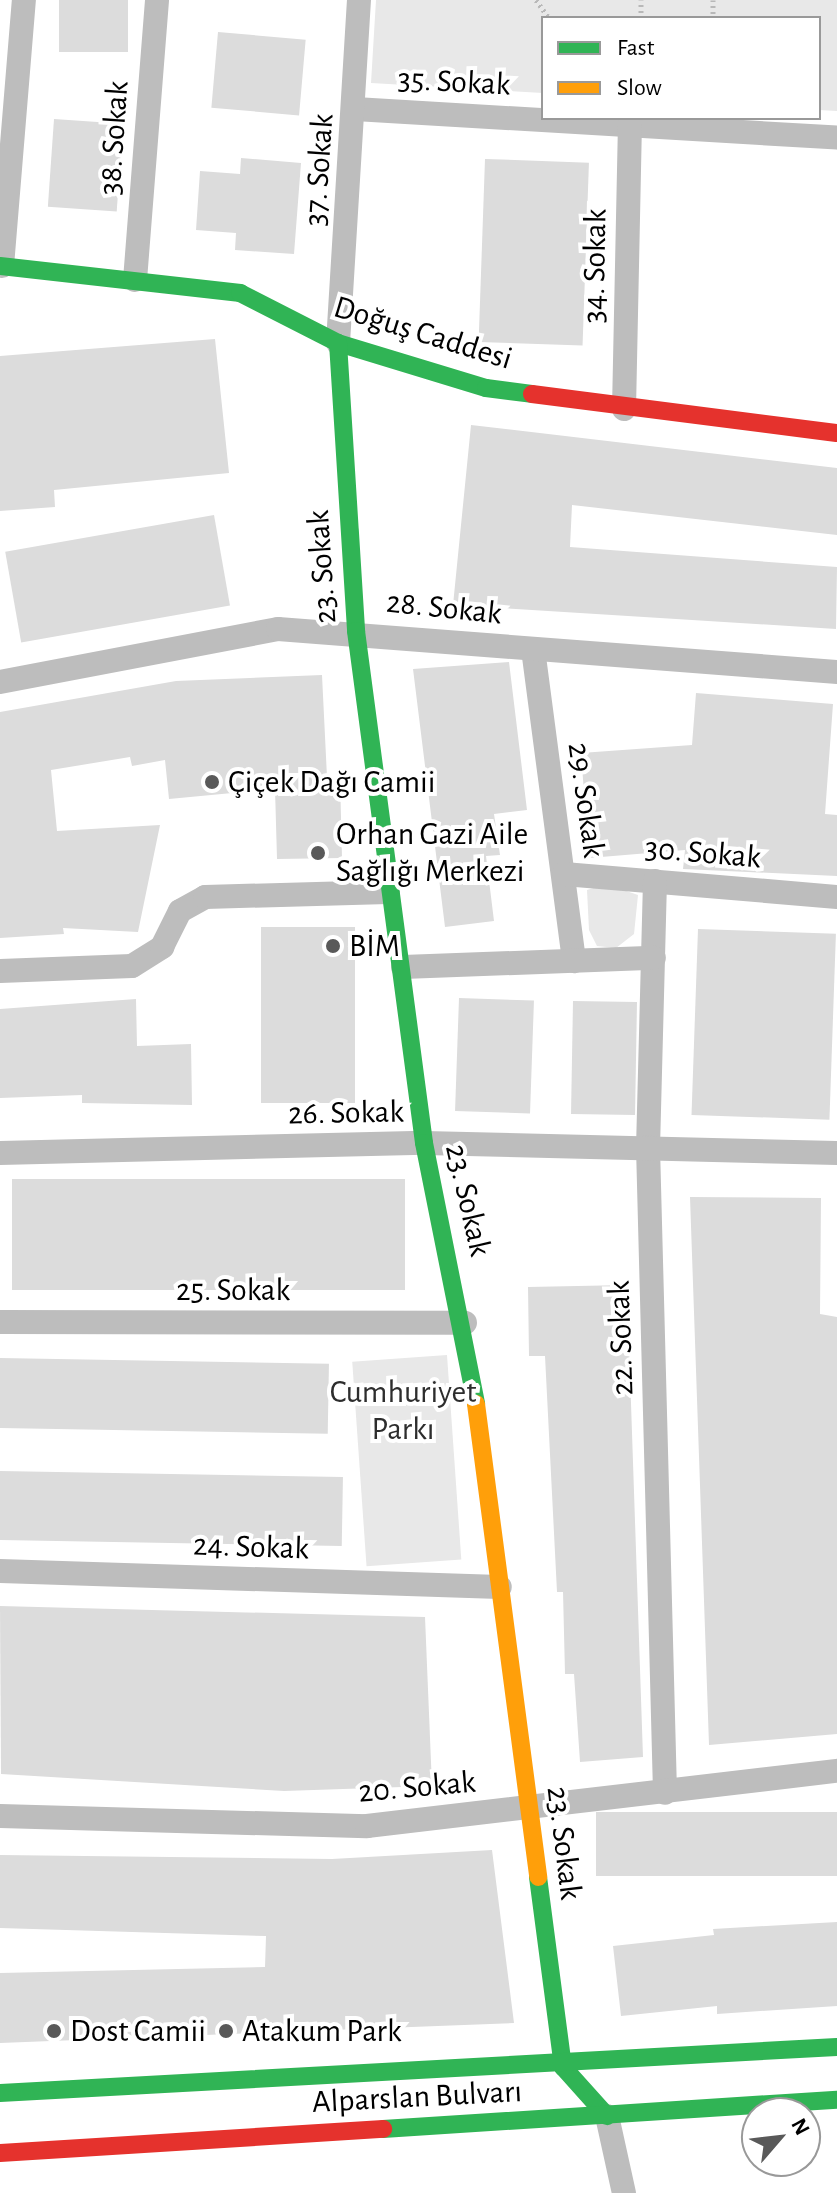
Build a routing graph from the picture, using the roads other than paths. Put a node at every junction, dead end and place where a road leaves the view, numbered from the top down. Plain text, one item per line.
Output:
1 (24, 0) edge
2 (157, 0) edge
3 (359, 0) edge
4 (355, 109) junction
5 (541, 119) edge
6 (557, 120) edge
7 (630, 124) junction
8 (837, 138) edge
9 (1, 266) edge
10 (135, 280) junction
11 (338, 343) junction
12 (624, 409) junction
13 (837, 433) edge
14 (356, 631) junction
15 (533, 649) junction
16 (837, 672) edge
17 (0, 682) edge
18 (564, 874) junction
19 (655, 881) junction
20 (388, 892) junction
21 (837, 897) edge
22 (654, 958) junction
23 (574, 961) junction
24 (403, 967) junction
25 (0, 971) edge
26 (424, 1143) junction
27 (648, 1147) junction
28 (0, 1153) edge
29 (837, 1153) edge
30 (0, 1322) edge
31 (465, 1323) junction
32 (0, 1571) edge
33 (500, 1587) junction
34 (837, 1771) edge
35 (665, 1793) junction
36 (529, 1809) junction
37 (0, 1816) edge
38 (837, 2047) edge
39 (563, 2067) junction
40 (0, 2093) edge
41 (837, 2100) edge
42 (607, 2116) junction
43 (0, 2153) edge
44 (624, 2193) edge

1 - 9 street
2 - 10 street, 38. Sokak
3 - 4 street, 37. Sokak
4 - 5 street, 35. Sokak
4 - 11 street, 37. Sokak
6 - 7 street, 35. Sokak
7 - 8 street, 35. Sokak
7 - 12 street, 34. Sokak
9 - 10 main road, Doğuş Caddesi
10 - 11 main road, Doğuş Caddesi
11 - 12 main road, Doğuş Caddesi
11 - 14 main road, 23. Sokak
12 - 13 main road, Doğuş Caddesi
14 - 15 street, 28. Sokak
14 - 17 street, 28. Sokak
14 - 20 main road, 23. Sokak
15 - 16 street, 28. Sokak
15 - 18 street, 29. Sokak
18 - 19 street, 30. Sokak
18 - 23 street, 29. Sokak
19 - 21 street, 30. Sokak
19 - 22 street, 22. Sokak
20 - 24 main road, 23. Sokak
20 - 25 street
22 - 23 street
22 - 27 street, 22. Sokak
23 - 24 street
24 - 26 main road, 23. Sokak
26 - 27 street, 26. Sokak
26 - 28 street, 26. Sokak
26 - 31 main road, 23. Sokak
27 - 29 street, 26. Sokak
27 - 35 street, 22. Sokak
30 - 31 street, 25. Sokak
31 - 33 main road, 23. Sokak
32 - 33 street, 24. Sokak
33 - 36 main road, 23. Sokak
34 - 35 street, 20. Sokak
35 - 36 street, 20. Sokak
36 - 37 street, 20. Sokak
36 - 39 main road, 23. Sokak
38 - 39 main road, Alparslan Bulvarı
39 - 40 main road, Alparslan Bulvarı
39 - 42 main road
41 - 42 main road, Alparslan Bulvarı
42 - 43 main road, Alparslan Bulvarı
42 - 44 street

